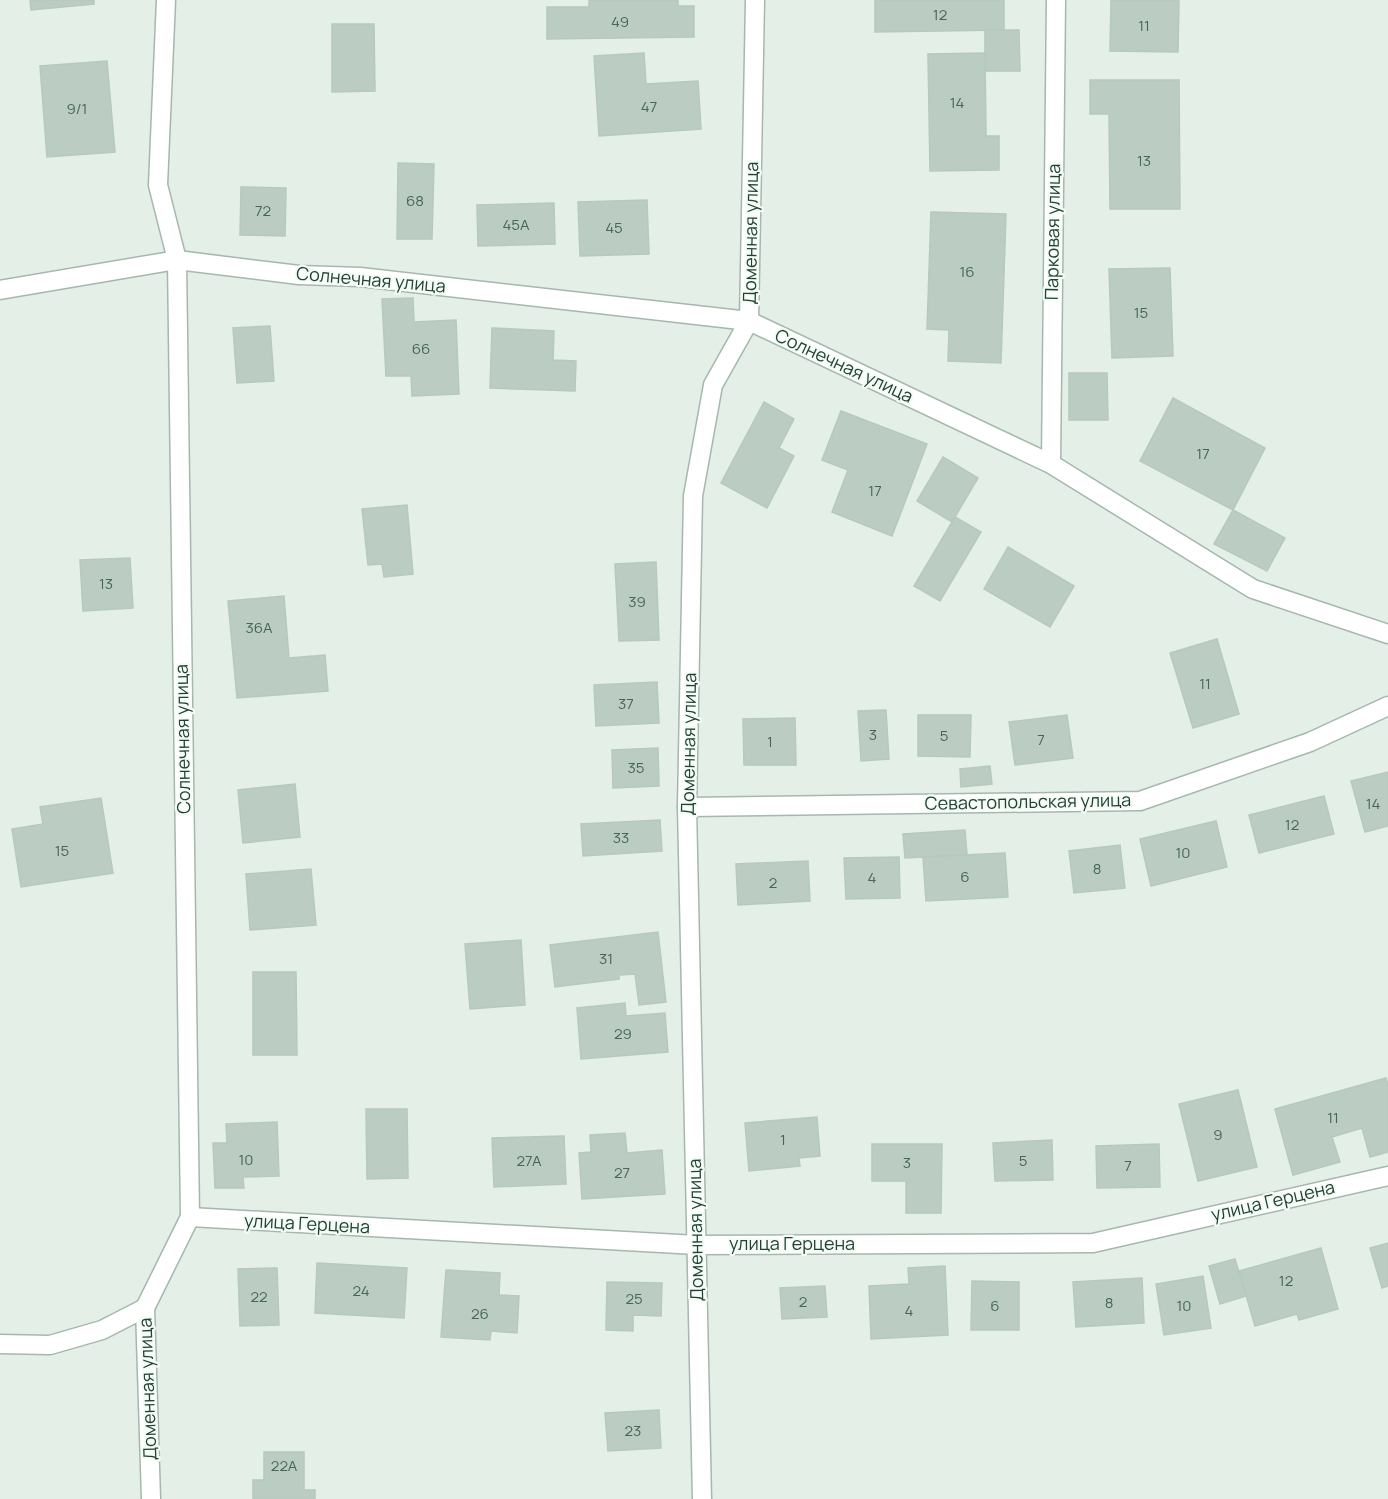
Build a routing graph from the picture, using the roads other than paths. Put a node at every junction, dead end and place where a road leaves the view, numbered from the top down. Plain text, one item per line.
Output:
1 (166, 0) edge
2 (755, 0) edge
3 (1056, 0) edge
4 (177, 260) junction
5 (0, 290) edge
6 (749, 321) junction
7 (1050, 464) junction
8 (1388, 634) edge
9 (1388, 706) edge
10 (687, 807) junction
11 (1388, 1176) edge
12 (190, 1218) junction
13 (697, 1245) junction
14 (145, 1308) junction
15 (0, 1344) edge
16 (151, 1499) edge
17 (702, 1499) edge

1 - 4 street, Солнечная улица
2 - 6 street, Доменная улица
3 - 7 street, Парковая улица
4 - 5 street
4 - 6 street, Солнечная улица
4 - 12 street, Солнечная улица
6 - 7 street, Солнечная улица
6 - 10 street, Доменная улица
7 - 8 street, Солнечная улица
9 - 10 street, Севастопольская улица
10 - 13 street, Доменная улица
11 - 13 street, улица Герцена
12 - 13 street, улица Герцена
12 - 14 street, Доменная улица
13 - 17 street, Доменная улица
14 - 15 street
14 - 16 street, Доменная улица

